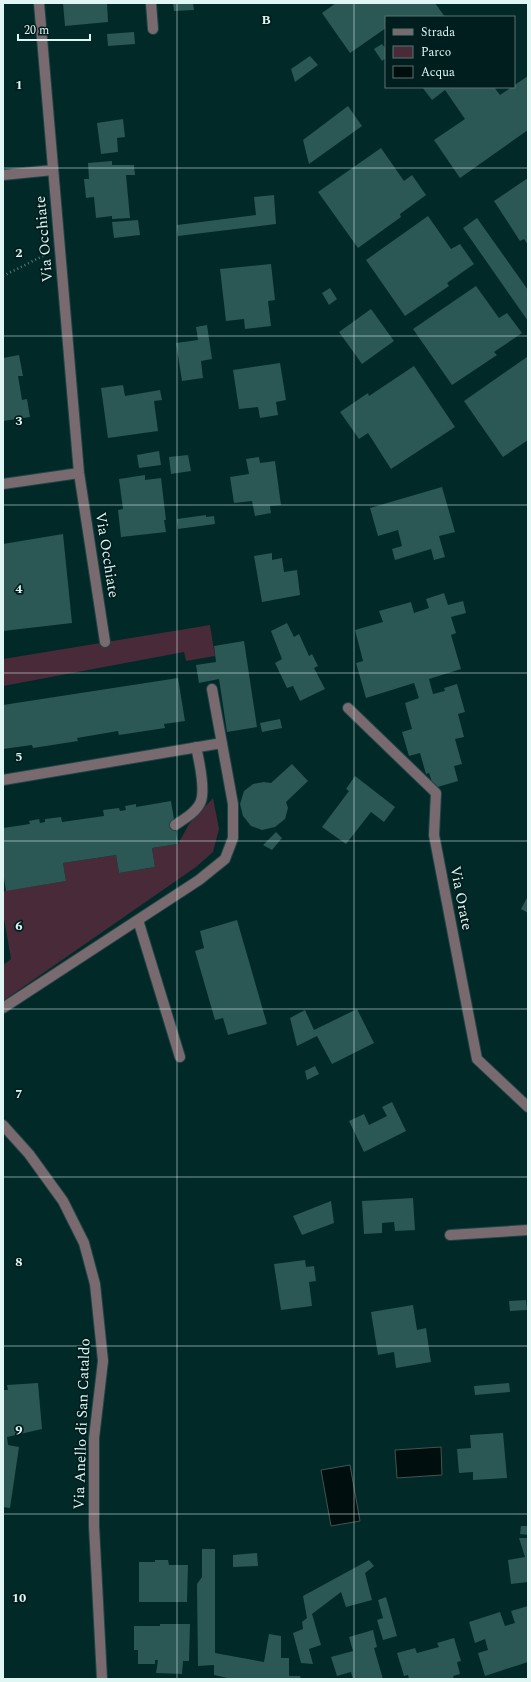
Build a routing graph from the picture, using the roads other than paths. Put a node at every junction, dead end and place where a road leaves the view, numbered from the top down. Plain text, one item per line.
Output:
1 (39, 3) edge
2 (150, 3) edge
3 (153, 28) dead end
4 (53, 170) junction
5 (3, 175) edge
6 (79, 473) junction
7 (3, 484) edge
8 (105, 642) dead end
9 (212, 689) dead end
10 (348, 708) dead end
11 (222, 743) junction
12 (196, 747) junction
13 (3, 780) edge
14 (175, 825) dead end
15 (138, 920) junction
16 (3, 1008) edge
17 (180, 1056) dead end
18 (528, 1107) edge
19 (3, 1126) edge
20 (528, 1230) edge
21 (450, 1235) dead end
22 (102, 1679) edge

1 - 4 street, Via Occhiate
2 - 3 street
4 - 5 street
4 - 6 street, Via Occhiate
6 - 7 street
6 - 8 street, Via Occhiate
9 - 11 street
10 - 18 street, Via Orate
11 - 12 street
11 - 15 street
12 - 13 street
12 - 14 street
15 - 16 street
15 - 17 street
19 - 22 street, Via Anello di San Cataldo
20 - 21 street

